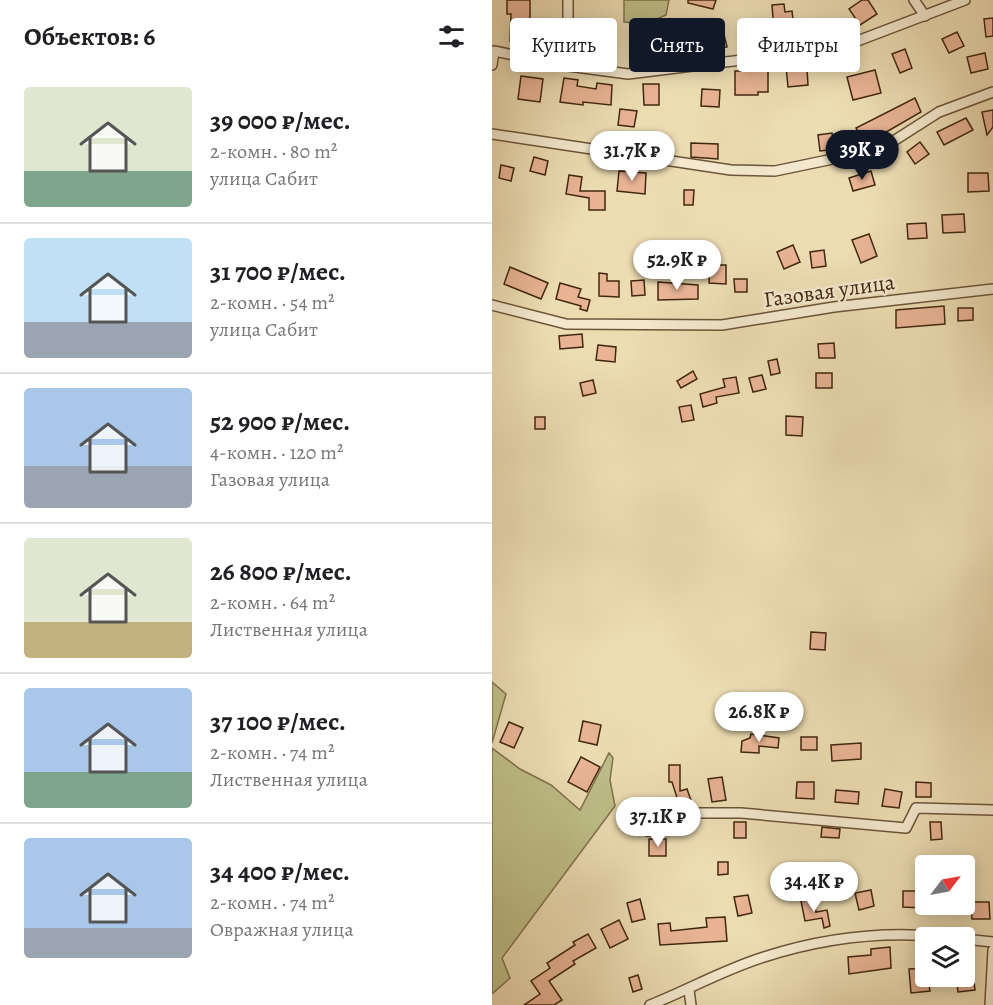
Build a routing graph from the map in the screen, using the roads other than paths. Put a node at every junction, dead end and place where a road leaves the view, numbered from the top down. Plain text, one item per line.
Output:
1 (568, 0) edge
2 (914, 0) edge
3 (965, 0) edge
4 (925, 16) junction
5 (568, 18) edge
6 (510, 54) edge
7 (492, 65) edge
8 (613, 72) edge
9 (993, 92) edge
10 (492, 134) edge
11 (993, 288) edge
12 (492, 305) edge
13 (993, 810) edge
14 (648, 831) dead end
15 (915, 934) edge
16 (975, 940) edge
17 (993, 942) edge
18 (993, 950) edge
19 (689, 990) junction
20 (650, 1005) edge
21 (692, 1005) edge
22 (990, 1005) edge

1 - 5 street
2 - 4 street
3 - 4 street
4 - 8 street
6 - 7 street
9 - 10 street
11 - 12 street, Газовая улица
13 - 14 street
15 - 19 street
16 - 17 street
18 - 22 street
19 - 20 street
19 - 21 street

